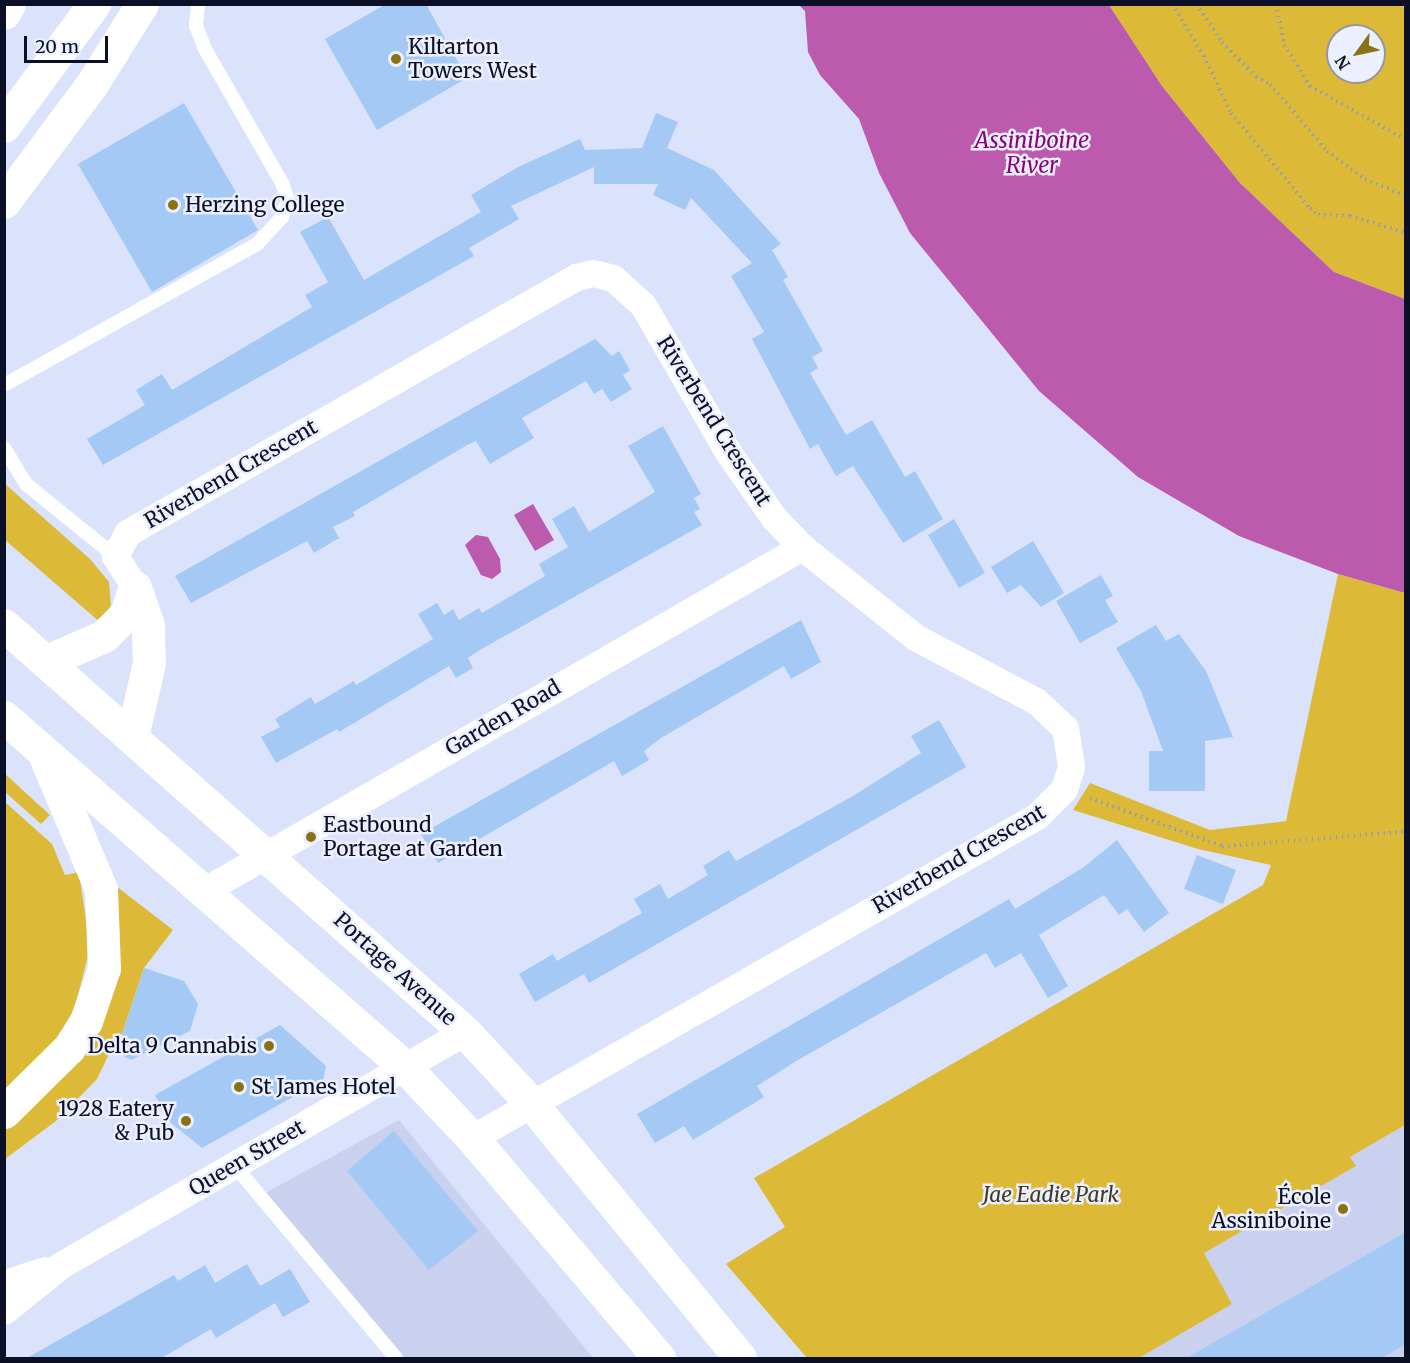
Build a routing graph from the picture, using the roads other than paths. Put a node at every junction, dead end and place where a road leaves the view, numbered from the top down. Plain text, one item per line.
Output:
1 (9, 4) edge
2 (94, 4) edge
3 (142, 4) edge
4 (198, 4) edge
5 (4, 13) edge
6 (4, 126) edge
7 (4, 202) edge
8 (4, 385) edge
9 (4, 448) edge
10 (802, 547) junction
11 (115, 556) junction
12 (135, 587) junction
13 (4, 625) edge
14 (47, 661) junction
15 (4, 717) edge
16 (132, 737) junction
17 (41, 749) junction
18 (266, 854) junction
19 (205, 890) junction
20 (465, 1032) junction
21 (405, 1067) junction
22 (530, 1102) junction
23 (4, 1112) edge
24 (472, 1138) junction
25 (234, 1166) junction
26 (61, 1265) junction
27 (4, 1283) edge
28 (4, 1311) edge
29 (396, 1359) edge
30 (658, 1359) edge
31 (741, 1359) edge

1 - 5 main road
2 - 6 main road
3 - 7 main road
4 - 8 lane
9 - 11 lane
10 - 11 street, Riverbend Crescent
10 - 18 street, Garden Road
10 - 22 street, Riverbend Crescent
11 - 12 street
12 - 14 main road
12 - 16 main road
13 - 14 main road, Portage Avenue
14 - 16 main road, Portage Avenue
15 - 17 main road
16 - 18 main road, Portage Avenue
17 - 19 main road
17 - 23 main road
18 - 19 street, Garden Road
18 - 20 main road, Portage Avenue
19 - 21 main road
20 - 21 street, Queen Street
20 - 22 main road, Portage Avenue
21 - 24 main road
21 - 25 street, Queen Street
22 - 24 street, Riverbend Crescent
22 - 31 main road, Portage Avenue
24 - 30 main road
25 - 26 street, Queen Street
25 - 29 lane
26 - 27 street, Queen Street
26 - 28 street, Queen Street

